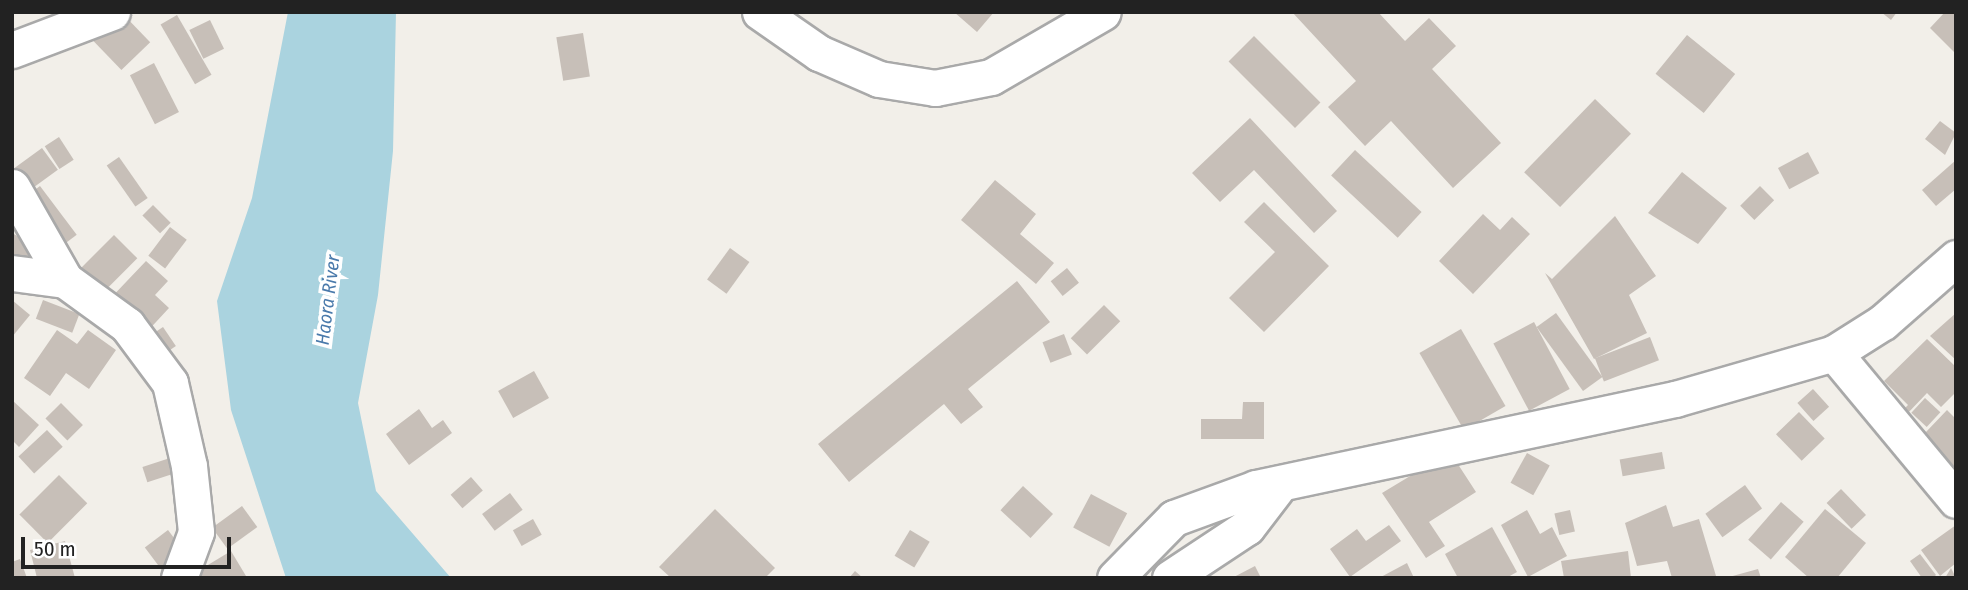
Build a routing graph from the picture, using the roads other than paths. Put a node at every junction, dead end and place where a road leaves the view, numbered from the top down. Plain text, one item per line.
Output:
1 (112, 12) edge
2 (760, 12) edge
3 (1103, 12) edge
4 (12, 50) edge
5 (12, 187) edge
6 (1956, 258) edge
7 (12, 273) edge
8 (65, 280) junction
9 (1834, 354) junction
10 (1280, 484) junction
11 (1956, 500) edge
12 (1120, 570) edge
13 (179, 578) edge
14 (1170, 578) edge

1 - 4 street
2 - 3 street
5 - 8 street
6 - 9 street
7 - 8 street
8 - 13 street
9 - 10 street
9 - 11 street
10 - 12 street
10 - 14 street

